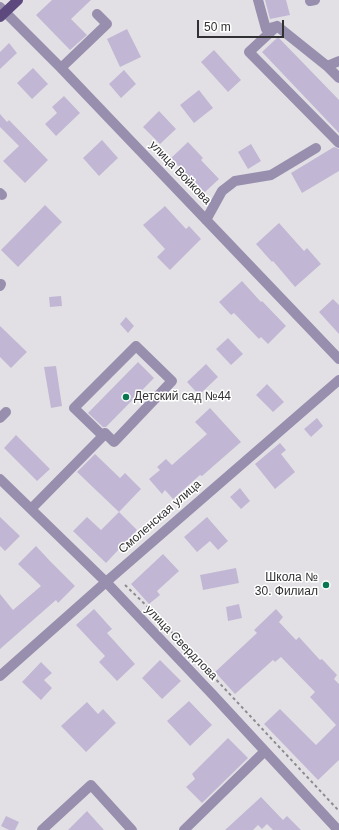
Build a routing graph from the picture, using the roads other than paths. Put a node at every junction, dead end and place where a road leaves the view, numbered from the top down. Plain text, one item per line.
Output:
1 (18, 0) edge
2 (258, 0) edge
3 (2, 12) edge
4 (97, 14) dead end
5 (277, 26) junction
6 (339, 62) edge
7 (327, 66) junction
8 (61, 68) junction
9 (339, 78) edge
10 (339, 143) edge
11 (316, 148) dead end
12 (206, 220) junction
13 (339, 359) edge
14 (339, 380) edge
15 (103, 436) junction
16 (0, 479) edge
17 (31, 509) junction
18 (106, 582) junction
19 (0, 676) edge
20 (265, 751) junction
21 (44, 829) edge
22 (132, 830) edge
23 (184, 830) edge
24 (338, 830) edge

1 - 3 main road
2 - 5 street
3 - 8 street, улица Войкова
4 - 8 street
5 - 7 street
5 - 10 street
6 - 7 street
7 - 9 street
8 - 12 street, улица Войкова
11 - 12 street
12 - 13 street, улица Войкова
14 - 18 street, Смоленская улица
15 - 15 street
15 - 17 street
16 - 17 street, улица Свердлова
17 - 18 street, улица Свердлова
18 - 19 street, Смоленская улица
18 - 20 street, улица Свердлова
20 - 23 street
20 - 24 street, улица Свердлова
21 - 22 street

